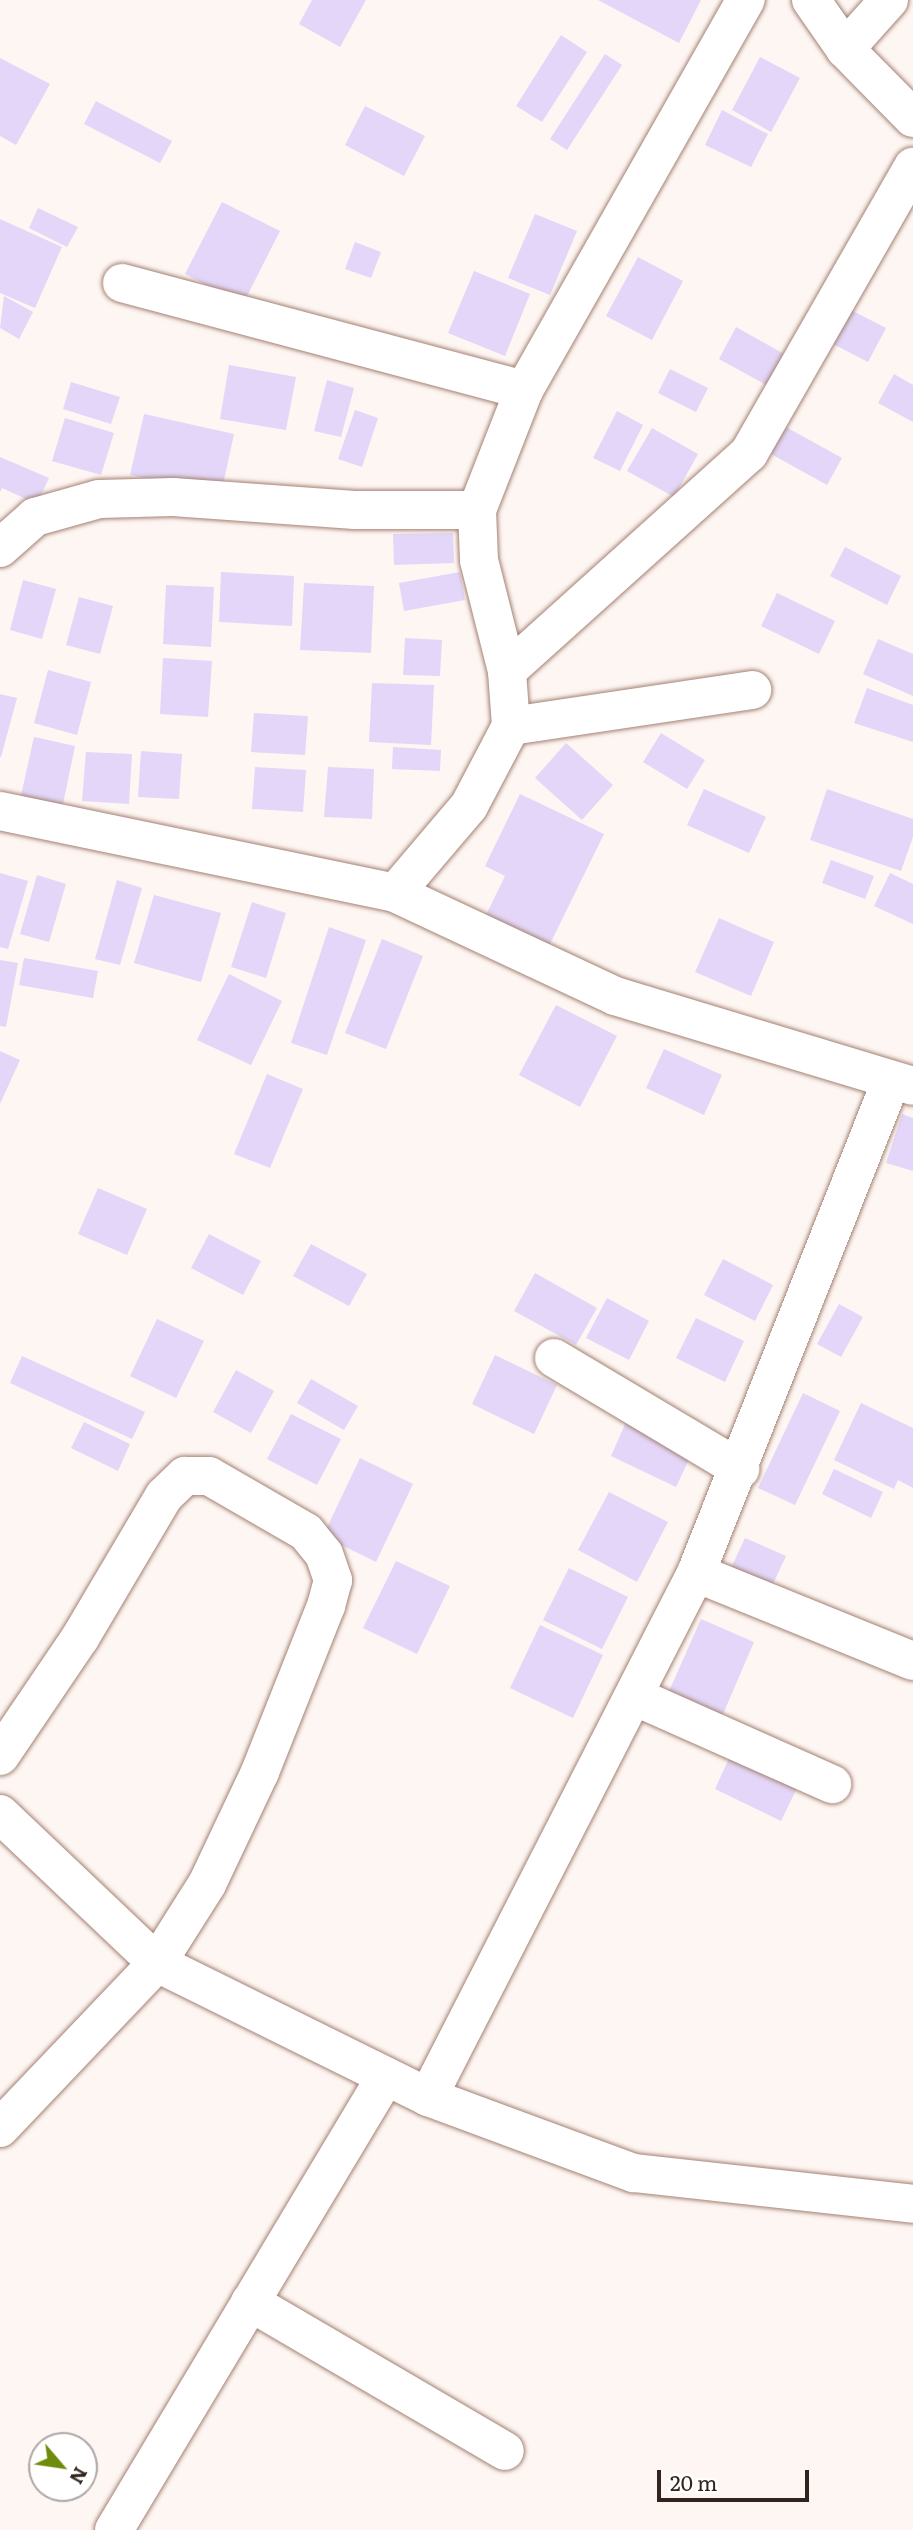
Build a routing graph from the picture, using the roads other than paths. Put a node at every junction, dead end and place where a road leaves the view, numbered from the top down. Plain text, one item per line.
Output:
1 (746, 0) edge
2 (811, 0) edge
3 (889, 0) edge
4 (845, 49) junction
5 (913, 118) edge
6 (913, 167) edge
7 (122, 283) dead end
8 (524, 390) junction
9 (477, 510) junction
10 (0, 548) edge
11 (507, 671) junction
12 (752, 690) dead end
13 (512, 726) junction
14 (0, 811) edge
15 (395, 893) junction
16 (902, 1084) edge
17 (554, 1358) dead end
18 (740, 1469) junction
19 (696, 1573) junction
20 (913, 1661) edge
21 (634, 1696) junction
22 (0, 1756) edge
23 (832, 1784) dead end
24 (0, 1814) edge
25 (157, 1963) junction
26 (386, 2076) junction
27 (428, 2097) junction
28 (0, 2128) edge
29 (913, 2204) edge
30 (250, 2302) junction
31 (505, 2451) dead end
32 (114, 2530) edge

1 - 8 street
2 - 4 street
3 - 4 street
4 - 5 street
6 - 11 street
7 - 8 street
8 - 9 street
9 - 10 street
9 - 11 street
11 - 13 street
12 - 13 street
13 - 15 street
14 - 15 street
15 - 16 street
16 - 18 street
17 - 18 street
18 - 19 street
19 - 20 street
19 - 21 street
21 - 23 street
21 - 27 street
22 - 25 street
24 - 25 street
25 - 26 street
25 - 28 street
26 - 27 street
26 - 30 street
27 - 29 street
30 - 31 street
30 - 32 street

